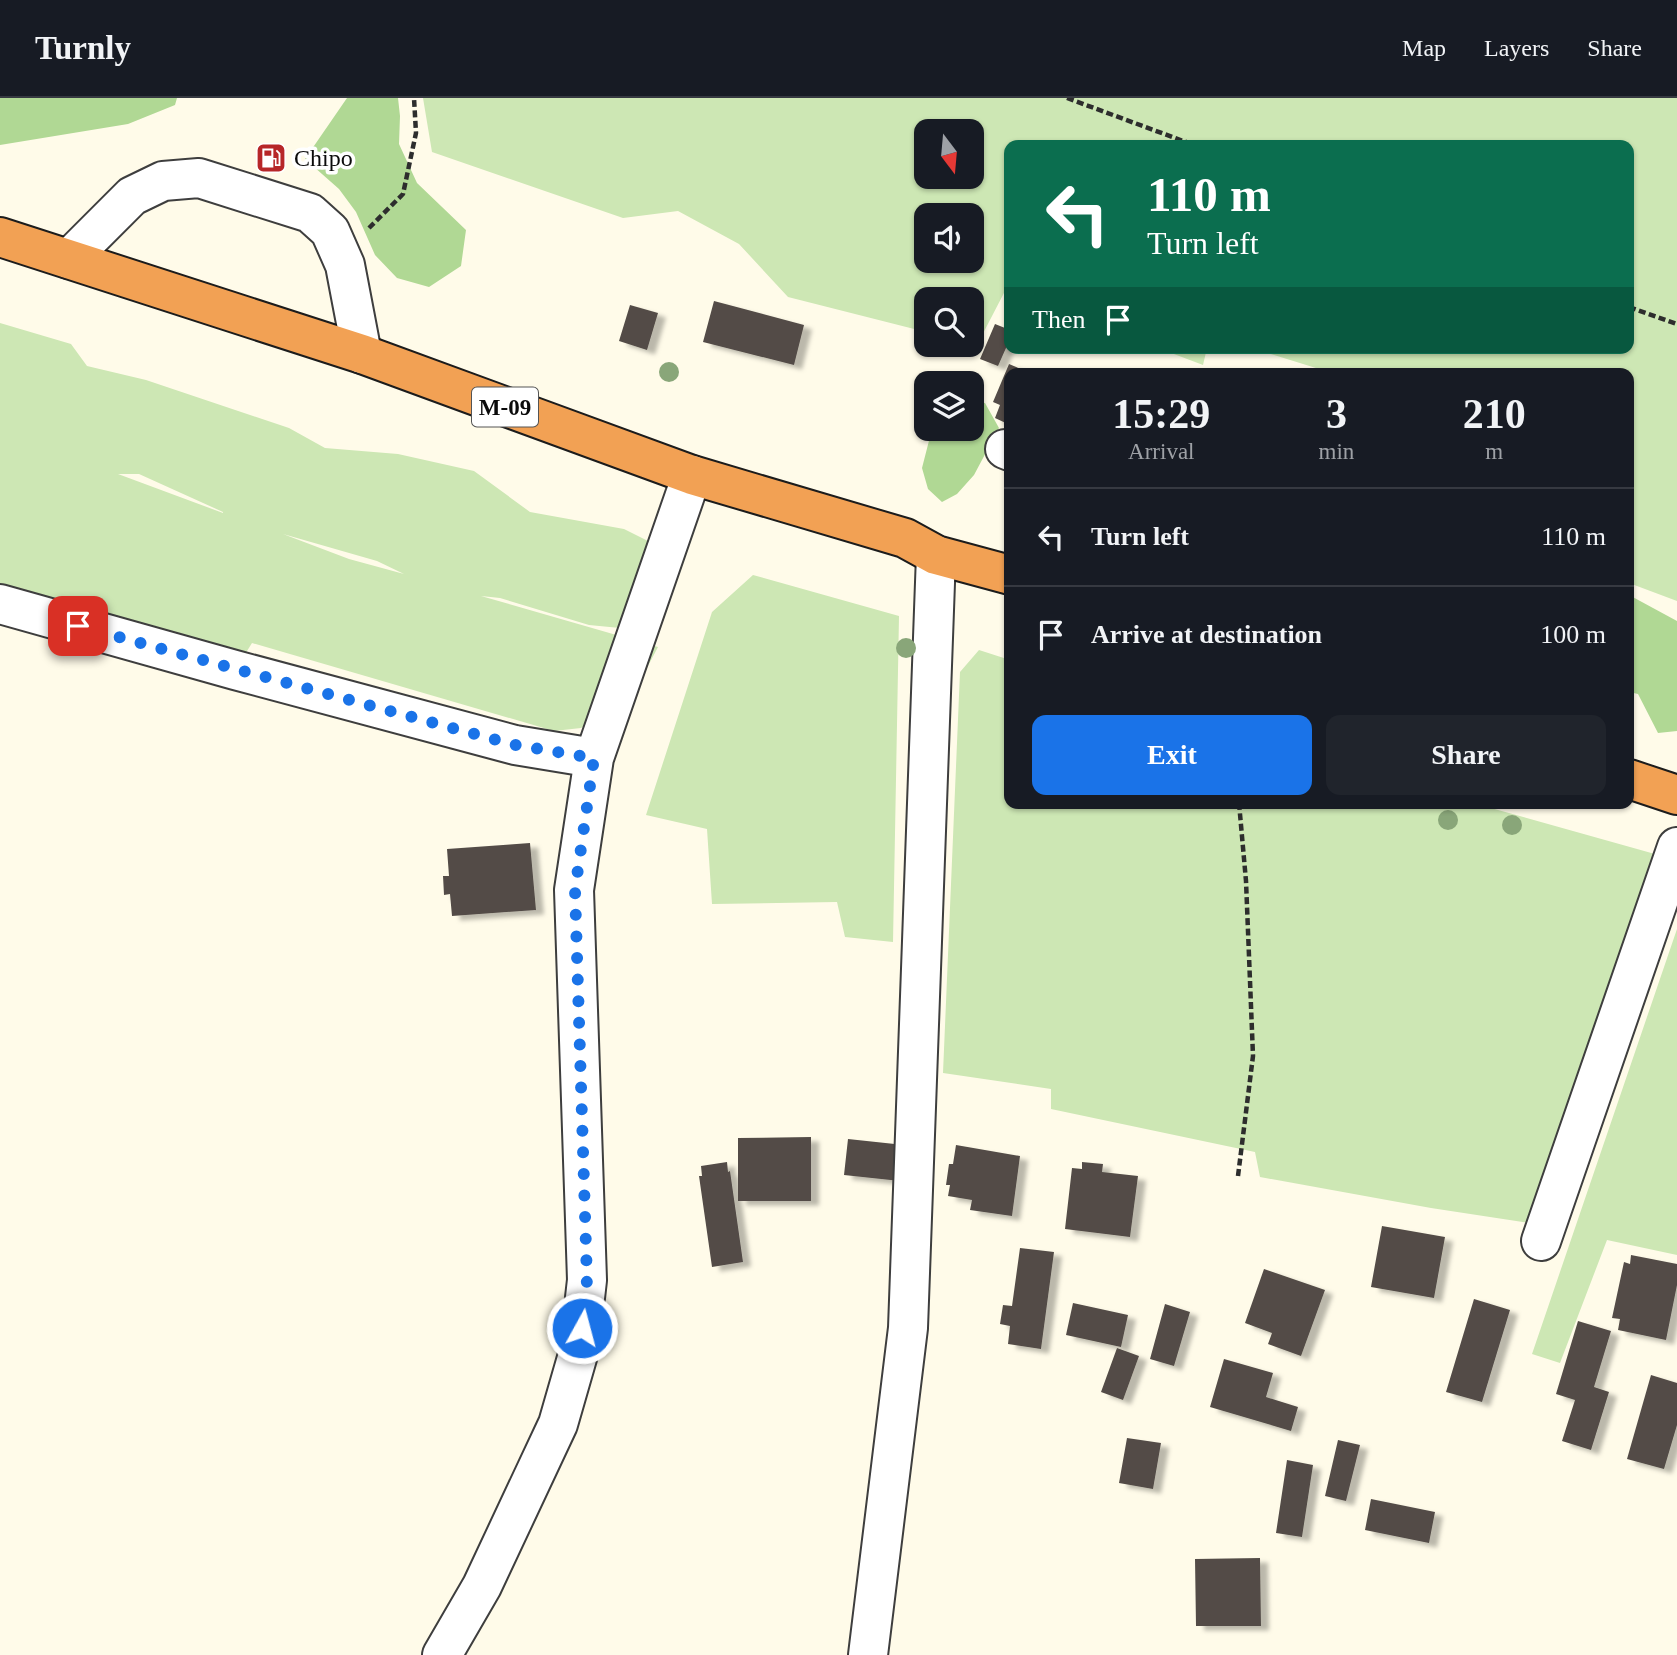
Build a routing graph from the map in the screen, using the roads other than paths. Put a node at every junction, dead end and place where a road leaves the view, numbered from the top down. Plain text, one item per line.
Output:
1 (0, 237) edge
2 (69, 259) junction
3 (362, 354) junction
4 (692, 475) junction
5 (936, 555) junction
6 (1004, 573) edge
7 (0, 604) edge
8 (594, 758) junction
9 (1634, 781) edge
10 (1677, 794) edge
11 (1677, 847) edge
12 (1541, 1241) dead end
13 (442, 1655) edge
14 (868, 1655) edge

1 - 2 highway, М-09
2 - 3 highway, М-09
2 - 3 street
3 - 4 highway, М-09
4 - 5 highway, М-09
4 - 8 street
5 - 6 highway, М-09
5 - 14 street
7 - 8 street
8 - 13 street
9 - 10 highway
11 - 12 street

